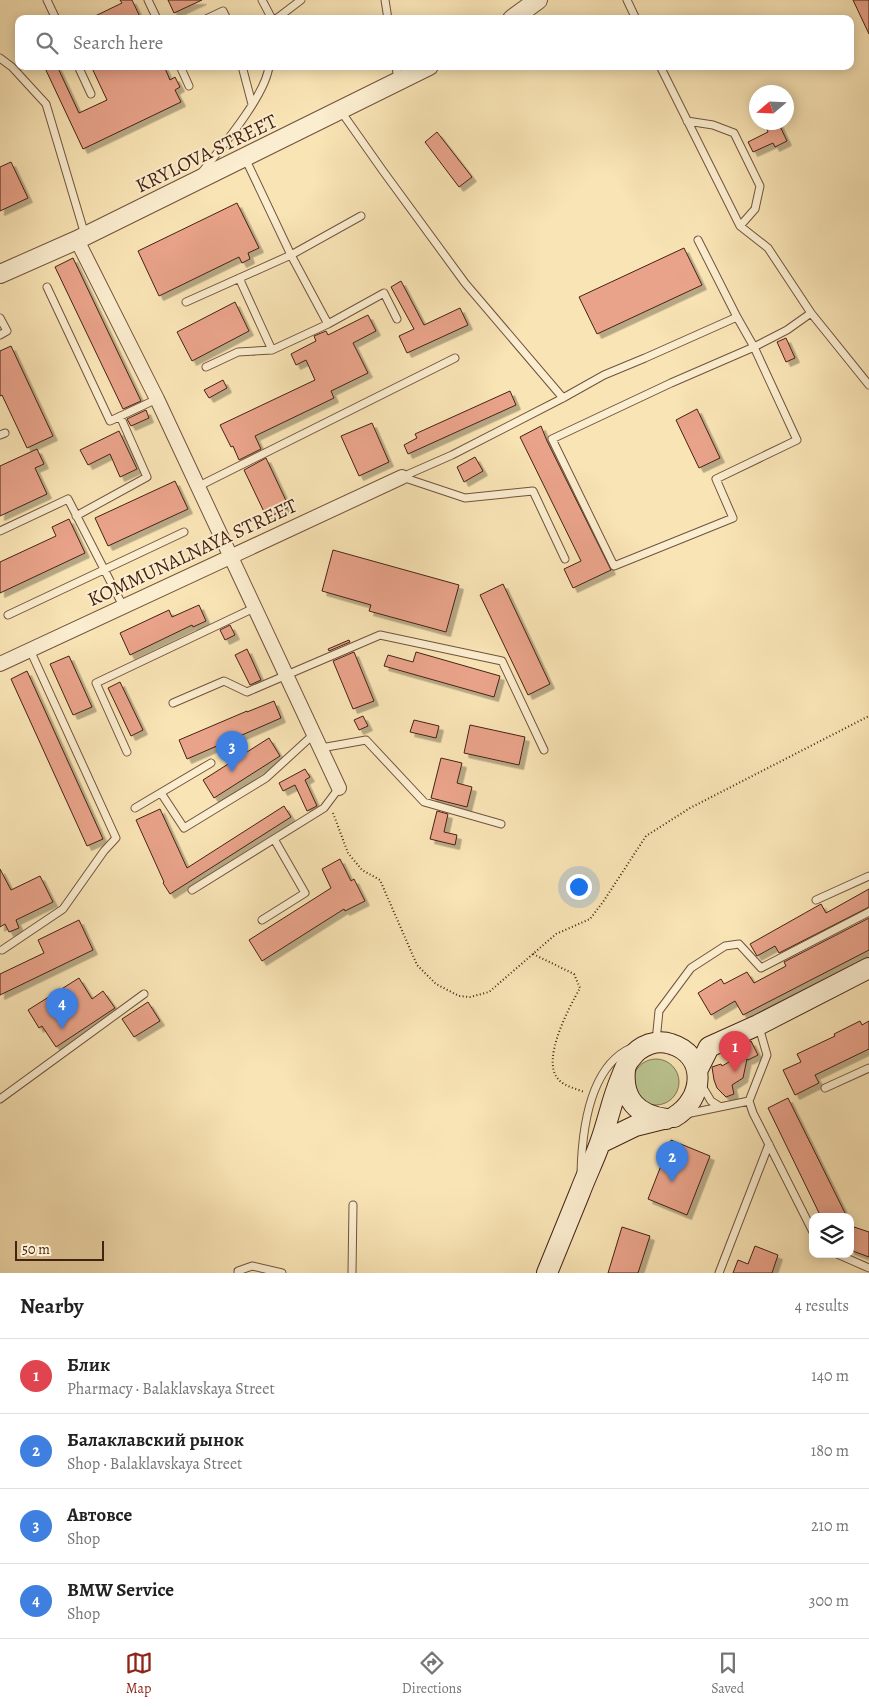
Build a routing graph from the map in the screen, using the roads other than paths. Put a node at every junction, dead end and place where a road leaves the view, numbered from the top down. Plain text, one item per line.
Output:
1 (47, 0) edge
2 (148, 0) edge
3 (262, 0) edge
4 (301, 0) edge
5 (385, 0) edge
6 (627, 0) edge
7 (535, 1) edge
8 (54, 15) edge
9 (155, 15) edge
10 (214, 15) edge
11 (225, 15) edge
12 (270, 15) edge
13 (281, 15) edge
14 (387, 15) edge
15 (517, 15) edge
16 (634, 15) edge
17 (0, 58) edge
18 (80, 70) edge
19 (182, 70) edge
20 (243, 70) edge
21 (268, 70) edge
22 (413, 70) edge
23 (662, 70) edge
24 (397, 74) edge
25 (189, 86) dead end
26 (92, 94) dead end
27 (252, 104) junction
28 (340, 110) junction
29 (687, 121) junction
30 (245, 157) junction
31 (194, 182) junction
32 (361, 216) dead end
33 (740, 226) junction
34 (81, 238) junction
35 (698, 240) dead end
36 (291, 255) junction
37 (0, 274) edge
38 (239, 278) junction
39 (47, 287) dead end
40 (186, 302) dead end
41 (811, 313) junction
42 (737, 316) junction
43 (0, 318) edge
44 (398, 319) dead end
45 (328, 324) junction
46 (0, 335) edge
47 (754, 347) junction
48 (272, 350) junction
49 (455, 358) dead end
50 (206, 367) dead end
51 (869, 385) edge
52 (563, 398) junction
53 (157, 399) junction
54 (120, 416) junction
55 (402, 477) junction
56 (197, 487) junction
57 (76, 516) junction
58 (0, 531) edge
59 (184, 532) dead end
60 (230, 556) junction
61 (565, 559) dead end
62 (104, 569) junction
63 (122, 606) junction
64 (254, 608) junction
65 (8, 615) dead end
66 (30, 650) junction
67 (0, 664) edge
68 (287, 674) junction
69 (173, 703) dead end
70 (315, 734) junction
71 (321, 748) junction
72 (544, 750) dead end
73 (127, 752) dead end
74 (211, 763) dead end
75 (339, 788) joint
76 (161, 793) junction
77 (135, 808) dead end
78 (501, 824) dead end
79 (274, 839) junction
80 (869, 876) edge
81 (192, 890) dead end
82 (816, 900) dead end
83 (869, 912) edge
84 (262, 920) dead end
85 (2, 950) dead end
86 (869, 968) edge
87 (144, 994) dead end
88 (758, 1024) junction
89 (651, 1044) junction
90 (709, 1047) junction
91 (684, 1051) junction
92 (626, 1068) junction
93 (869, 1068) edge
94 (697, 1074) junction
95 (825, 1088) dead end
96 (0, 1098) edge
97 (749, 1100) junction
98 (719, 1106) junction
99 (670, 1118) junction
100 (600, 1143) junction
101 (769, 1144) junction
102 (580, 1191) junction
103 (353, 1205) dead end
104 (809, 1224) edge
105 (846, 1258) edge
106 (869, 1268) edge
107 (238, 1273) edge
108 (282, 1273) edge
109 (352, 1273) edge
110 (547, 1273) edge
111 (719, 1273) edge

1 - 8 lane
2 - 9 lane
3 - 12 lane
4 - 13 lane
5 - 14 lane
6 - 16 lane
7 - 15 street
10 - 11 lane
17 - 34 lane
18 - 26 lane
19 - 25 lane
20 - 27 lane
21 - 27 lane
22 - 24 street, KRYLOVA STREET
23 - 29 lane
24 - 28 street, KRYLOVA STREET
27 - 31 lane
28 - 30 street, KRYLOVA STREET
28 - 52 lane
29 - 33 lane
29 - 33 lane
30 - 31 street, KRYLOVA STREET
30 - 36 lane
31 - 34 street, KRYLOVA STREET
32 - 36 lane
33 - 41 lane
34 - 37 street, KRYLOVA STREET
34 - 53 street
35 - 42 lane
36 - 38 lane
36 - 45 lane
38 - 40 lane
38 - 48 lane
39 - 54 lane
41 - 47 lane
41 - 51 lane
42 - 47 lane
42 - 52 lane
43 - 46 lane
44 - 45 lane
45 - 48 lane
47 - 47 lane
48 - 50 lane
49 - 56 lane
52 - 55 lane
53 - 54 lane
53 - 56 street
54 - 57 lane
55 - 60 street, KOMMUNALNAYA STREET
55 - 61 lane
56 - 60 street
57 - 58 lane
57 - 62 lane
59 - 62 lane
60 - 63 street, KOMMUNALNAYA STREET
60 - 64 street
62 - 63 lane
62 - 65 lane
63 - 66 street, KOMMUNALNAYA STREET
64 - 68 street
64 - 73 lane
66 - 67 street, KOMMUNALNAYA STREET
66 - 85 lane
68 - 69 lane
68 - 70 street
68 - 72 lane
70 - 71 street
70 - 76 lane
71 - 75 street
71 - 78 lane
74 - 76 lane
75 - 79 lane
76 - 77 lane
79 - 81 lane
79 - 84 lane
80 - 82 lane
83 - 89 lane
86 - 88 main road
87 - 96 lane
88 - 90 main road
88 - 97 lane
89 - 91 main road
89 - 92 main road
89 - 102 lane
90 - 91 main road
90 - 94 main road
91 - 94 main road
92 - 99 main road
92 - 100 main road
93 - 95 lane
94 - 98 lane
94 - 99 main road
97 - 98 lane
97 - 101 lane
98 - 99 lane
99 - 100 main road
100 - 102 main road
101 - 104 lane
101 - 111 lane
102 - 110 main road
103 - 109 lane
105 - 106 lane
107 - 108 lane

